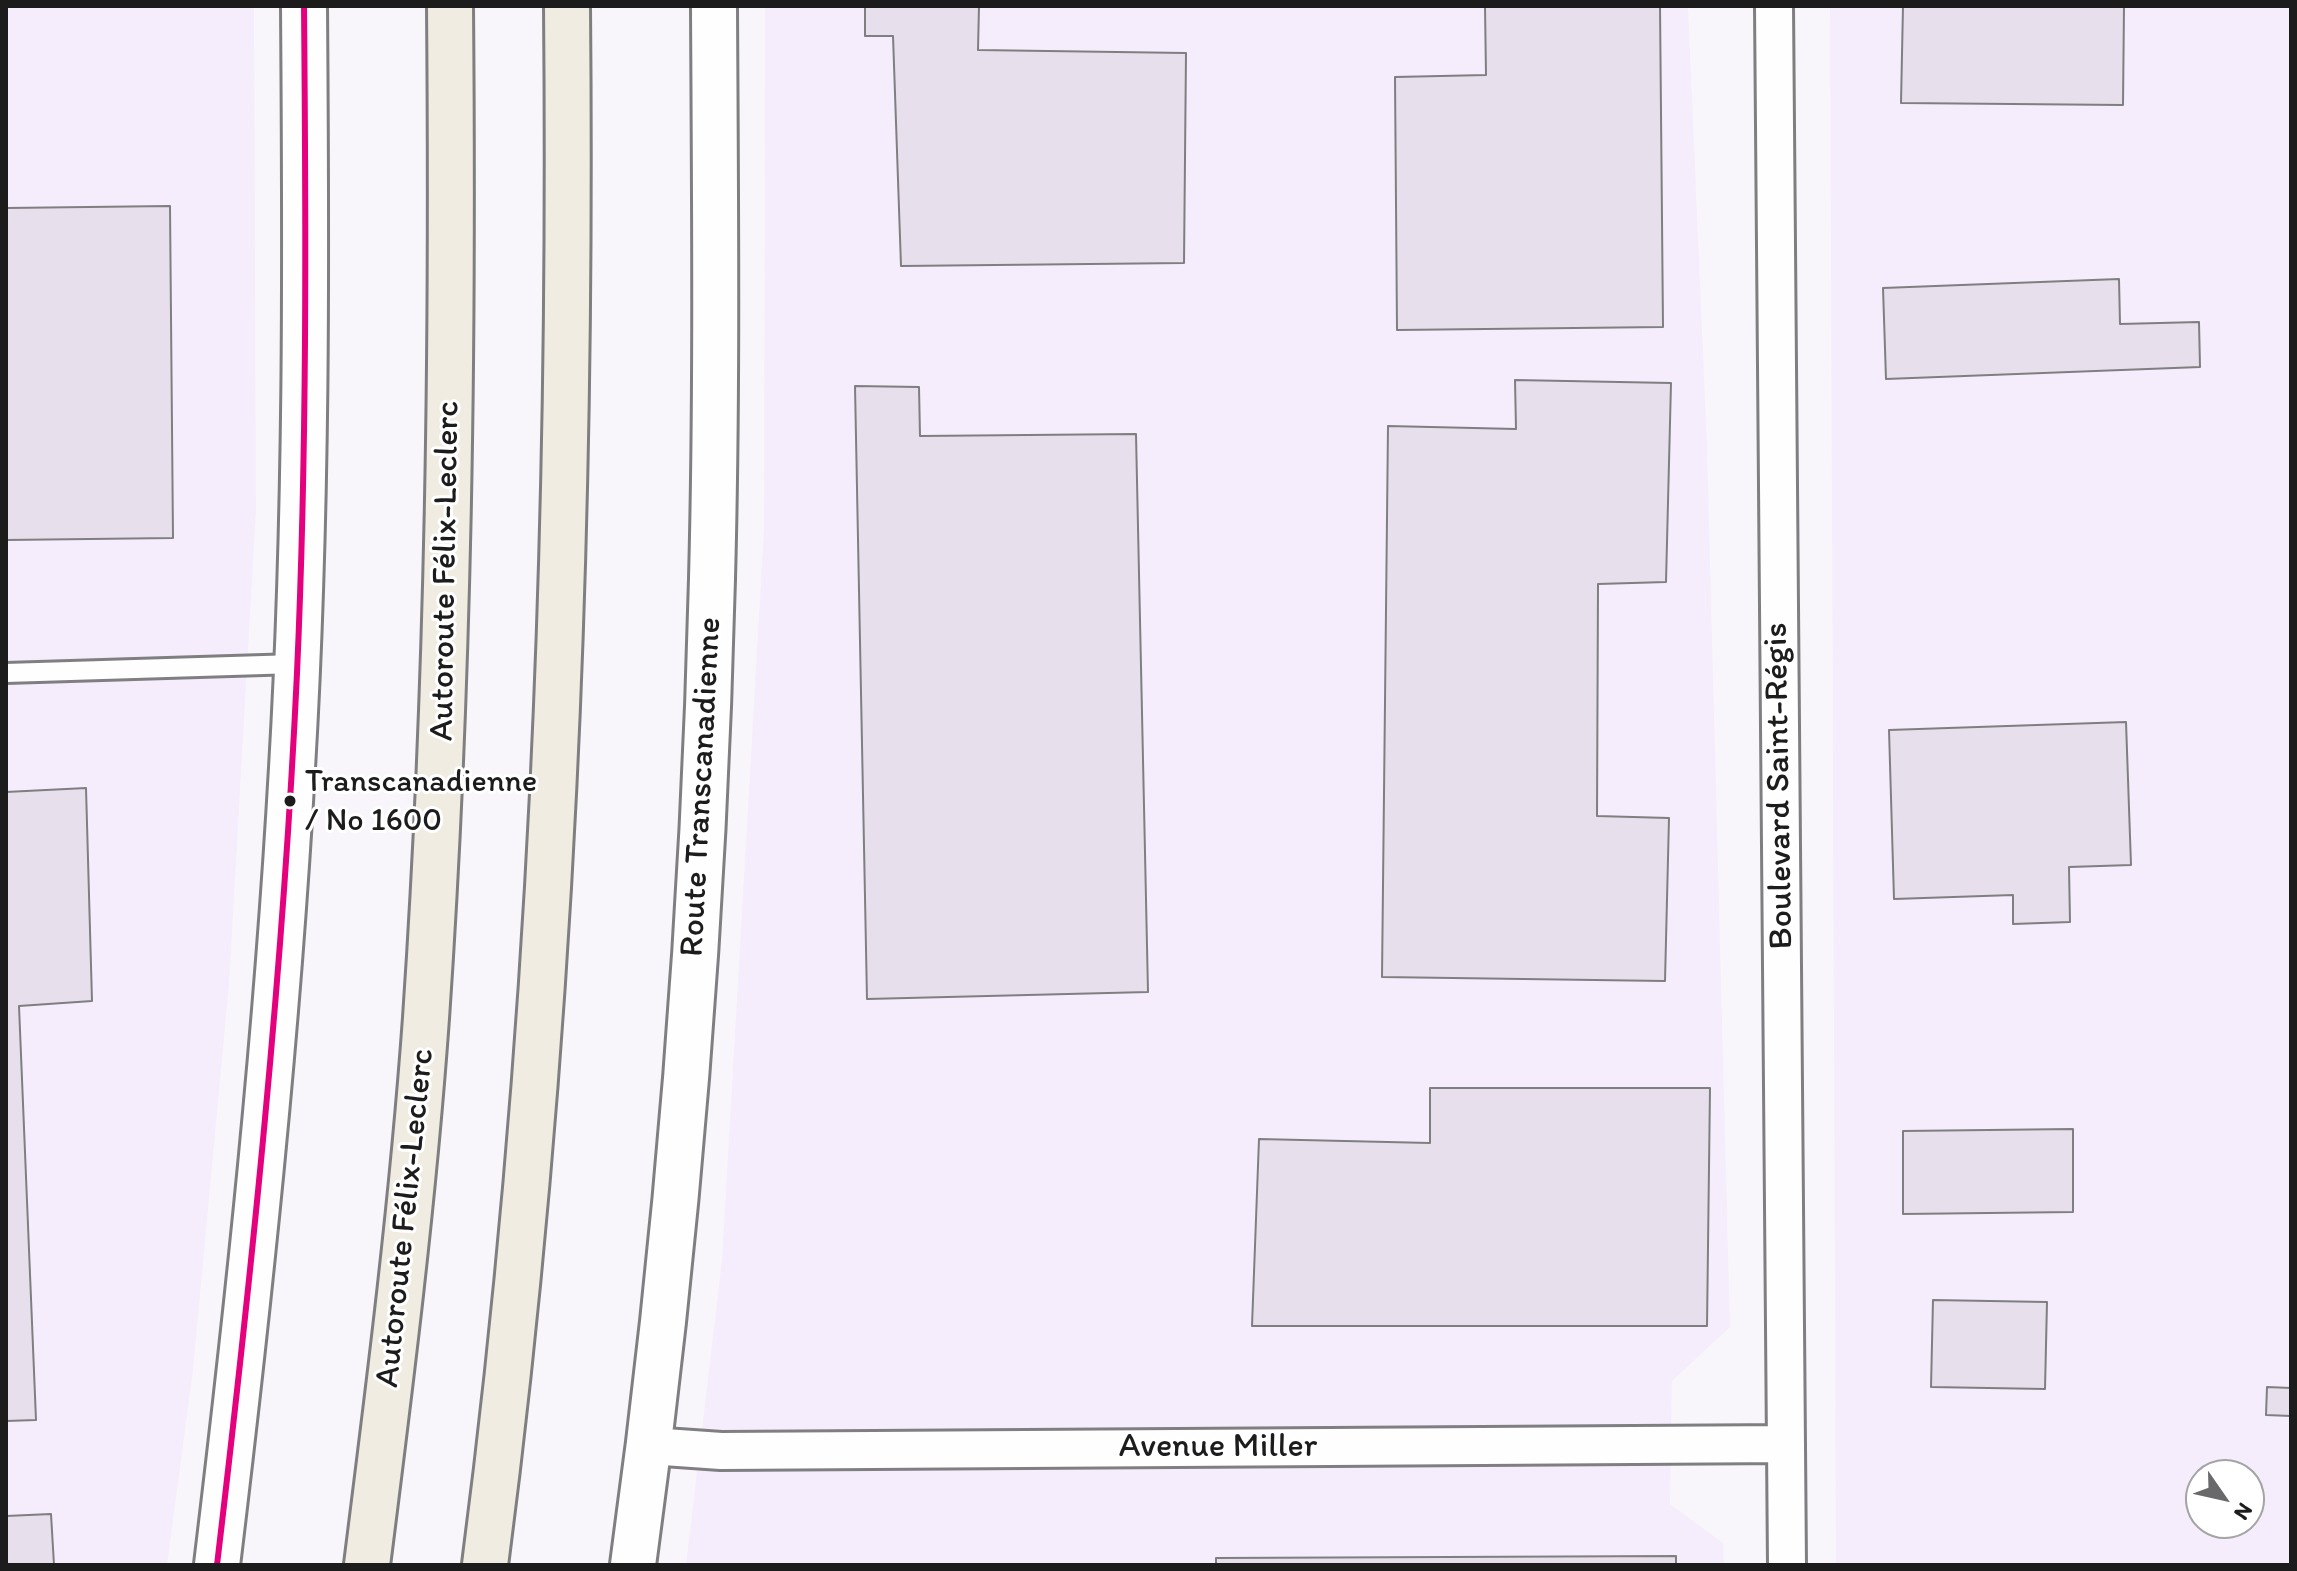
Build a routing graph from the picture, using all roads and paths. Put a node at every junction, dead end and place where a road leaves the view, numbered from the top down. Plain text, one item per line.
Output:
1 (304, 6) edge
2 (450, 6) edge
3 (567, 6) edge
4 (714, 6) edge
5 (1774, 6) edge
6 (296, 664) junction
7 (6, 673) edge
8 (1786, 1444) junction
9 (650, 1446) junction
10 (217, 1565) edge
11 (367, 1565) edge
12 (485, 1565) edge
13 (633, 1565) edge
14 (1787, 1565) edge

1 - 6 main road
2 - 11 highway, Autoroute Félix-Leclerc
3 - 12 highway
4 - 9 main road, Route Transcanadienne
5 - 8 street, Boulevard Saint-Régis
6 - 7 lane
6 - 10 main road
8 - 9 street, Avenue Miller
8 - 14 street, Boulevard Saint-Régis
9 - 13 main road, Route Transcanadienne

